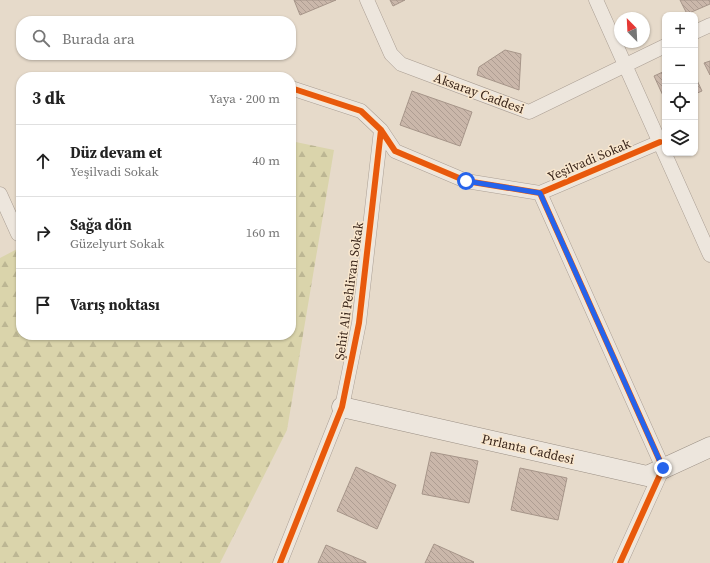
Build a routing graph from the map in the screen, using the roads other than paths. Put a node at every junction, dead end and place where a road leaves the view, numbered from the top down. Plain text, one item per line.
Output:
1 (367, 0) edge
2 (596, 0) edge
3 (710, 25) edge
4 (698, 31) edge
5 (662, 47) edge
6 (625, 65) junction
7 (296, 90) edge
8 (380, 130) junction
9 (660, 142) junction
10 (540, 193) junction
11 (0, 194) edge
12 (16, 230) edge
13 (710, 255) edge
14 (342, 407) junction
15 (710, 447) edge
16 (663, 468) junction
17 (280, 563) edge
18 (620, 563) edge

1 - 6 street, Aksaray Caddesi
2 - 6 street
3 - 4 street
5 - 6 street, Aksaray Caddesi
6 - 9 street
7 - 8 street, Yeşilvadi Sokak
8 - 10 street, Yeşilvadi Sokak
8 - 14 street, Şehit Ali Pehlivan Sokak
9 - 10 street, Yeşilvadi Sokak
9 - 13 street
10 - 16 street
11 - 12 street
14 - 16 street, Pırlanta Caddesi
14 - 17 street, Şehit Ali Pehlivan Sokak
15 - 16 street, Pırlanta Caddesi
16 - 18 street

